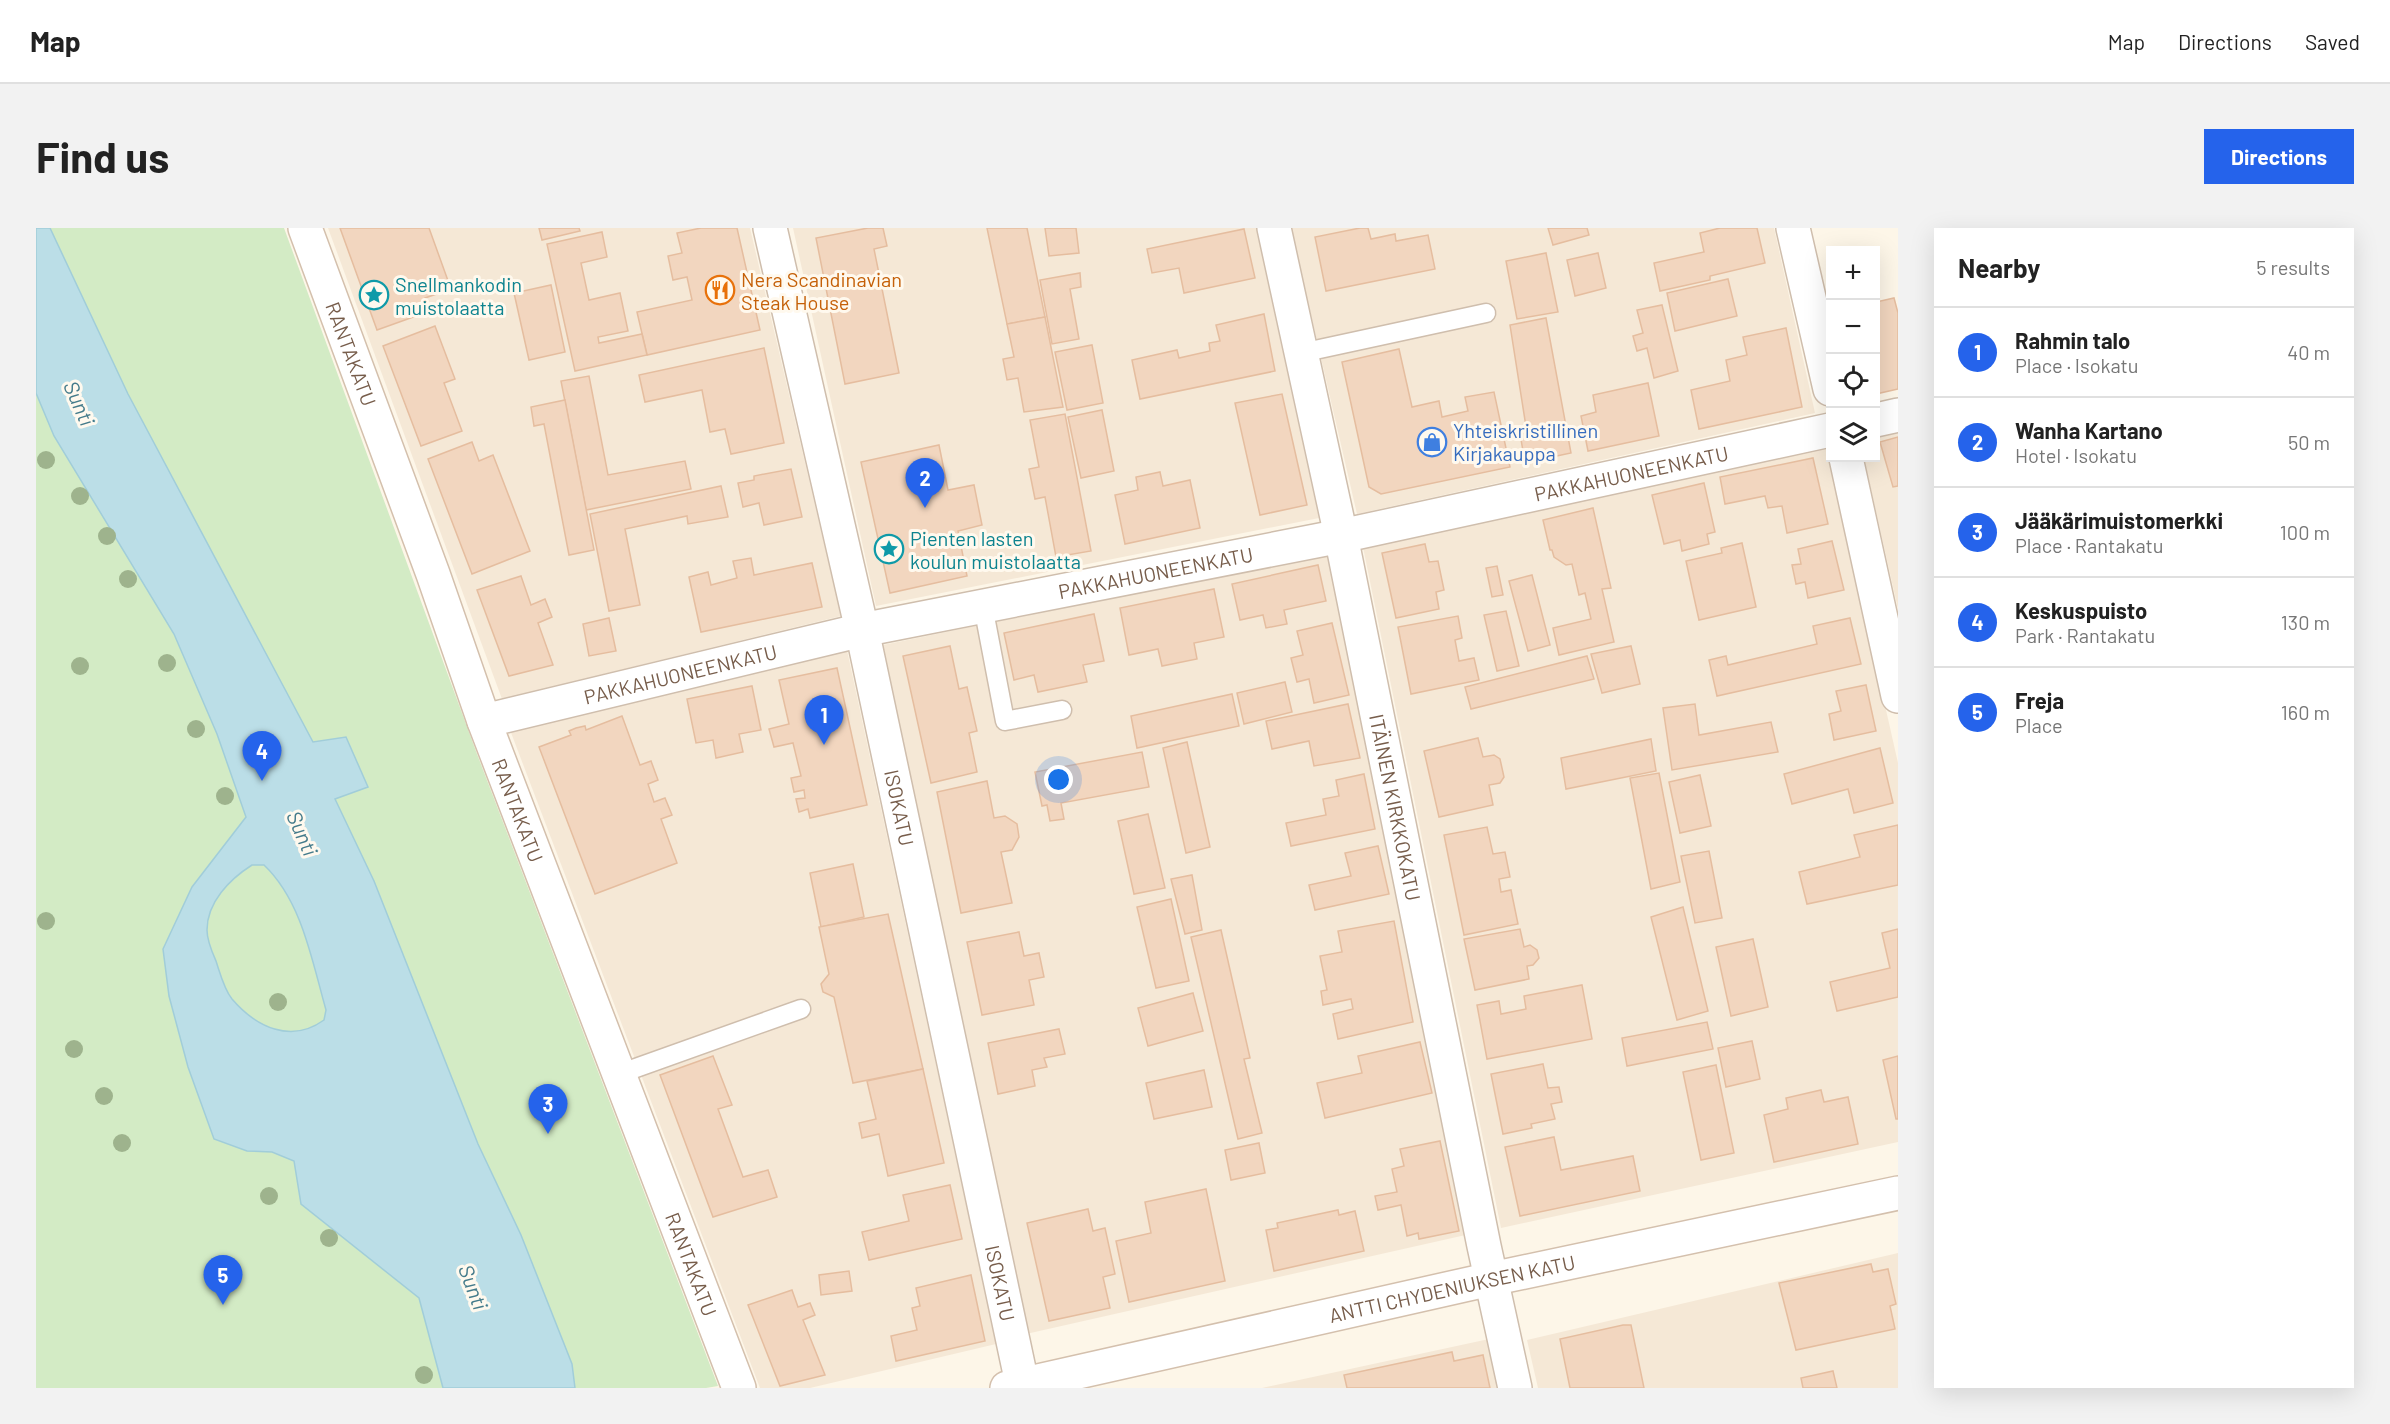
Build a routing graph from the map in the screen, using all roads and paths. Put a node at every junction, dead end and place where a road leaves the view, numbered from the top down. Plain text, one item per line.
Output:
1 (305, 228) edge
2 (770, 228) edge
3 (1274, 228) edge
4 (1793, 228) edge
5 (1486, 313) dead end
6 (1301, 353) junction
7 (1826, 372) edge
8 (1898, 415) edge
9 (1880, 419) edge
10 (1826, 431) edge
11 (1847, 462) edge
12 (1341, 536) junction
13 (983, 606) junction
14 (862, 630) junction
15 (1898, 696) edge
16 (1062, 710) dead end
17 (484, 721) junction
18 (801, 1009) dead end
19 (619, 1074) junction
20 (1898, 1193) edge
21 (1491, 1279) junction
22 (1017, 1387) edge
23 (739, 1388) edge
24 (1515, 1388) edge

1 - 17 street, RANTAKATU
2 - 14 street, ISOKATU
3 - 6 street, ITÄINEN KIRKKOKATU
4 - 7 street
5 - 6 lane
6 - 12 street, ITÄINEN KIRKKOKATU
8 - 9 street
10 - 12 street, PAKKAHUONEENKATU
11 - 15 street
12 - 13 street, PAKKAHUONEENKATU
12 - 21 street, ITÄINEN KIRKKOKATU
13 - 14 street, PAKKAHUONEENKATU
13 - 16 lane
14 - 17 street, PAKKAHUONEENKATU
14 - 22 street, ISOKATU
17 - 19 street, RANTAKATU
18 - 19 lane
19 - 23 street, RANTAKATU
20 - 21 street, ANTTI CHYDENIUKSEN KATU
21 - 22 street, ANTTI CHYDENIUKSEN KATU
21 - 24 street, ITÄINEN KIRKKOKATU

